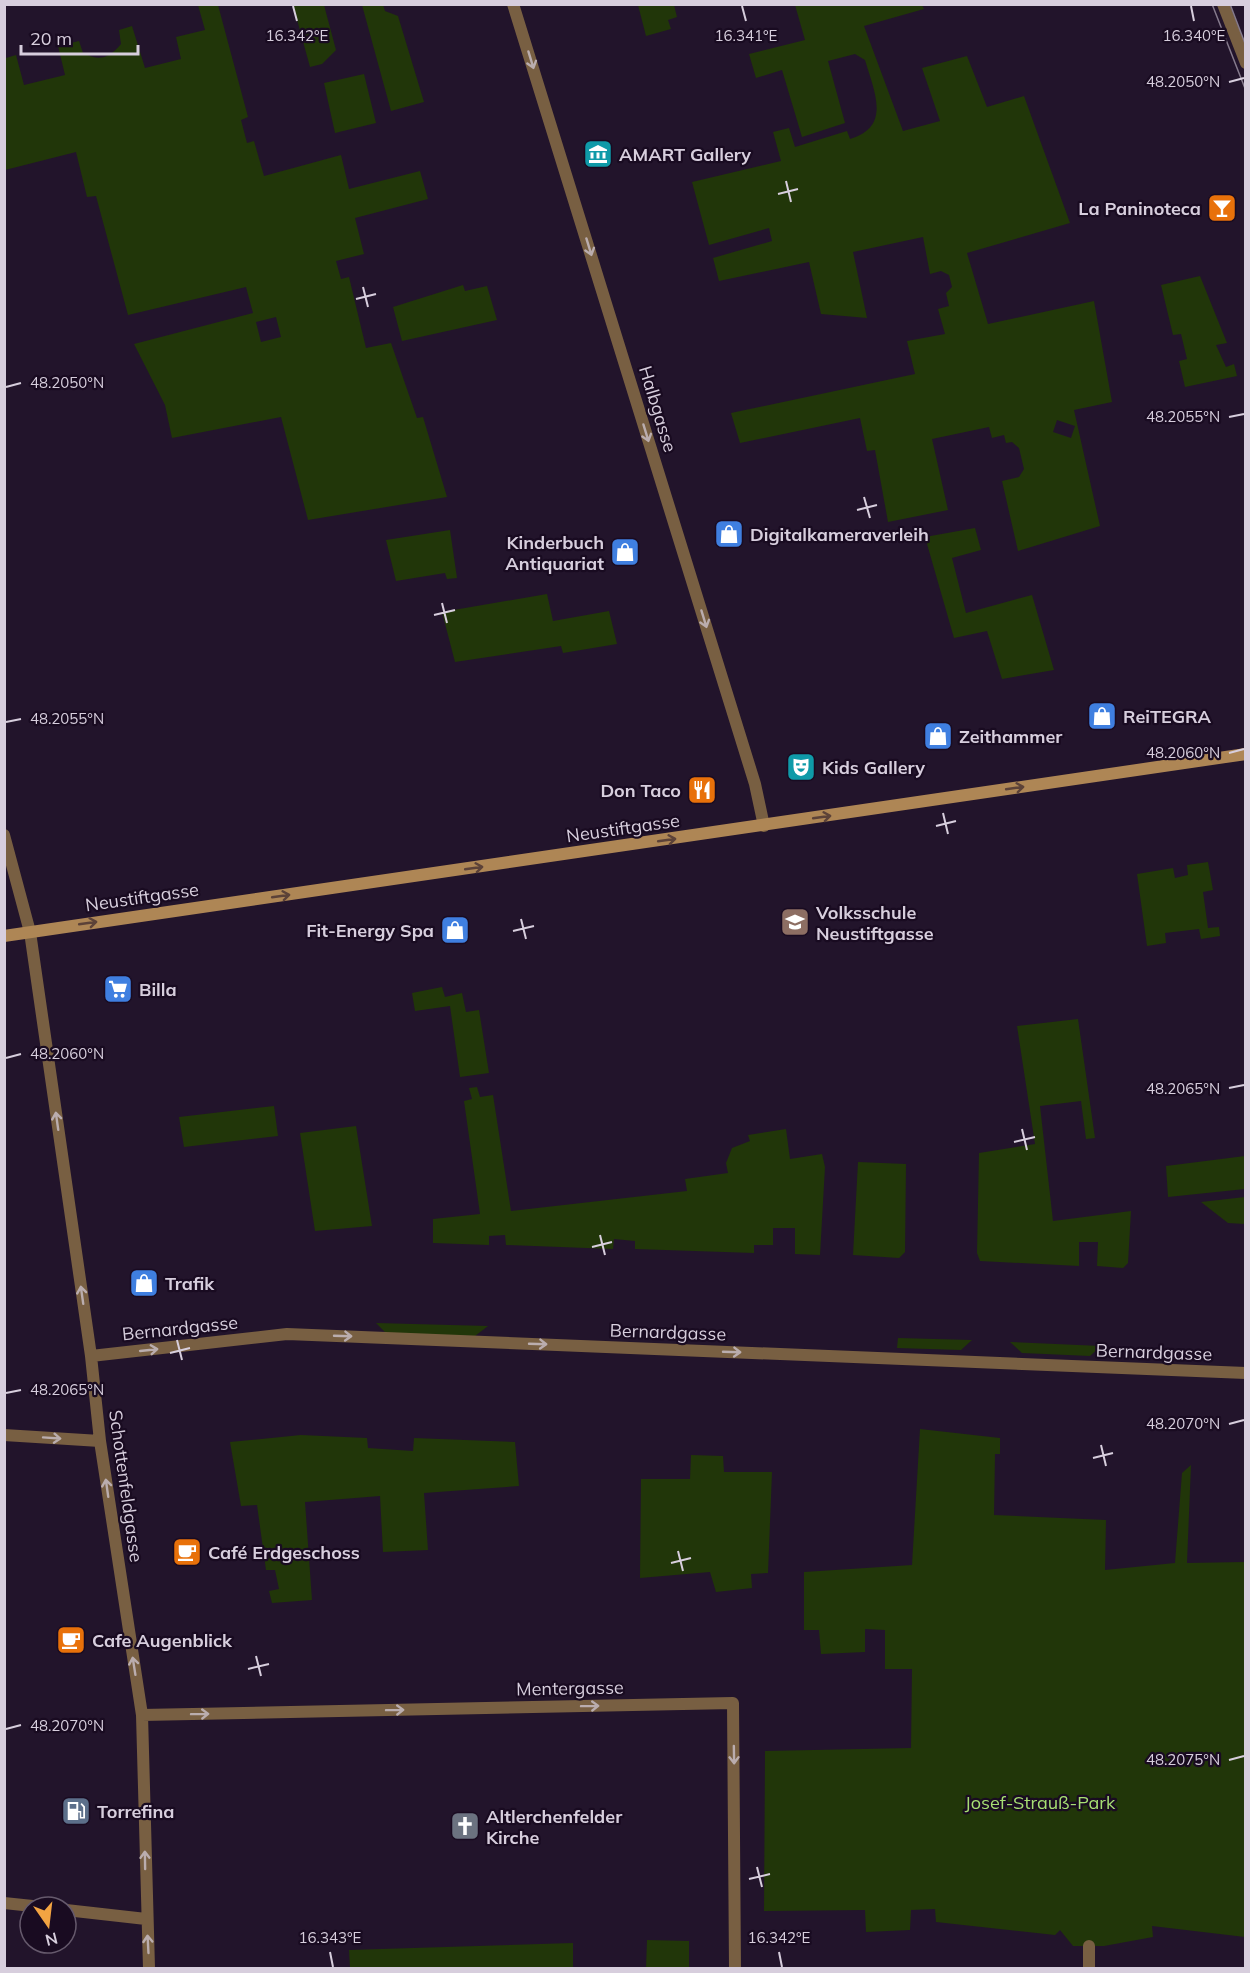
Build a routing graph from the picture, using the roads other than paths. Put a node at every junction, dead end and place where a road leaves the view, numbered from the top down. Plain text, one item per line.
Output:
1 (513, 4) edge
2 (1223, 4) edge
3 (1245, 63) edge
4 (1245, 754) edge
5 (764, 826) junction
6 (4, 835) edge
7 (30, 932) junction
8 (4, 936) edge
9 (91, 1356) junction
10 (1245, 1373) edge
11 (4, 1435) edge
12 (100, 1441) junction
13 (142, 1715) junction
14 (78, 1911) edge
15 (146, 1919) junction
16 (1089, 1946) dead end
17 (149, 1968) edge
18 (735, 1968) edge
19 (1089, 1968) edge

1 -> 5 street, Halbgasse
2 - 3 street
5 -> 4 main road, Neustiftgasse
7 -> 5 main road, Neustiftgasse
6 - 7 street, Schottenfeldgasse
7 - 8 main road, Neustiftgasse
9 -> 7 street, Schottenfeldgasse
9 -> 10 street, Bernardgasse
9 - 12 street, Schottenfeldgasse
11 -> 12 street
13 -> 12 street, Schottenfeldgasse
15 -> 13 street, Schottenfeldgasse
13 -> 18 street, Mentergasse
14 - 15 street
17 -> 15 street, Schottenfeldgasse
16 - 19 street

